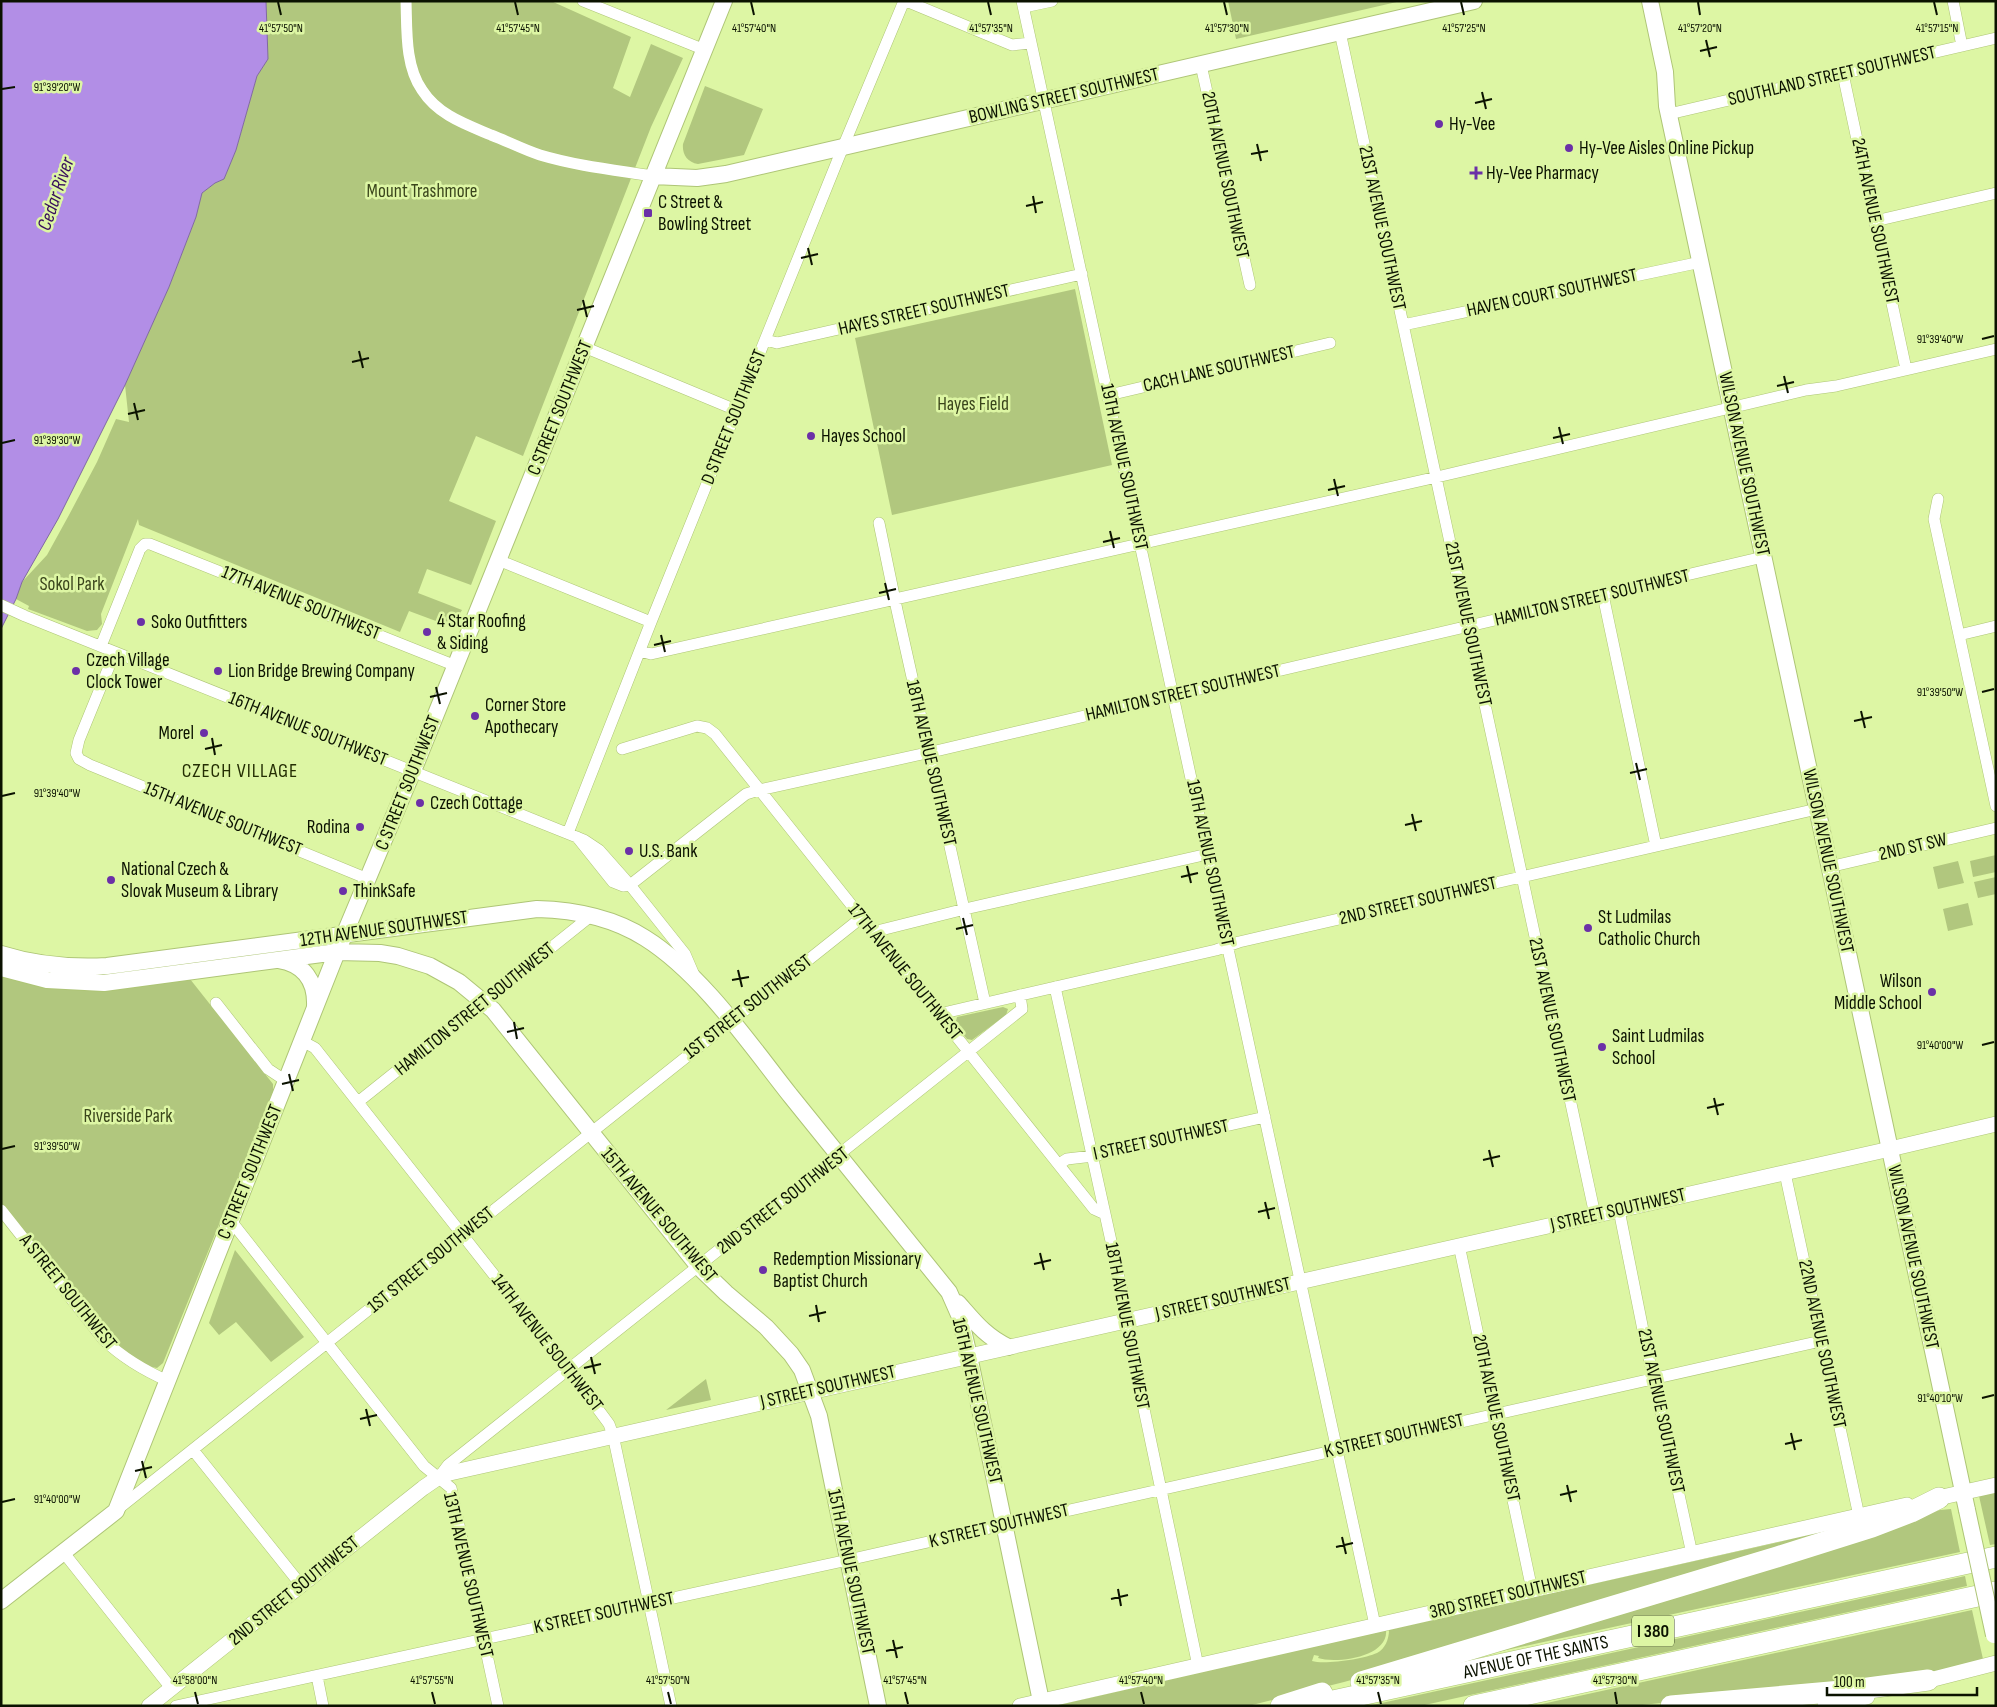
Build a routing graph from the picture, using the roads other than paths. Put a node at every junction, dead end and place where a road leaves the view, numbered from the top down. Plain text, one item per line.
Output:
1 (406, 1) edge
2 (583, 1) edge
3 (724, 1) edge
4 (905, 1) edge
5 (1052, 1) edge
6 (1474, 1) edge
7 (1639, 1) edge
8 (1650, 1) edge
9 (1952, 1) edge
10 (1023, 4) edge
11 (1340, 32) junction
12 (1996, 38) edge
13 (1031, 42) junction
14 (1962, 46) junction
15 (705, 50) junction
16 (1201, 65) junction
17 (1843, 74) junction
18 (1045, 101) junction
19 (1668, 110) junction
20 (843, 147) junction
21 (653, 176) junction
22 (1996, 193) edge
23 (1875, 221) junction
24 (1700, 262) junction
25 (1082, 274) junction
26 (1250, 285) dead end
27 (1403, 324) junction
28 (766, 340) junction
29 (1330, 343) dead end
30 (584, 347) junction
31 (1996, 348) edge
32 (1906, 369) junction
33 (1109, 395) junction
34 (1732, 407) junction
35 (736, 410) junction
36 (1436, 477) junction
37 (1938, 499) dead end
38 (879, 523) dead end
39 (1141, 543) junction
40 (1763, 558) junction
41 (498, 560) junction
42 (1602, 595) junction
43 (894, 598) junction
44 (1, 605) edge
45 (651, 622) junction
46 (1468, 626) junction
47 (1996, 626) edge
48 (1959, 635) junction
49 (101, 646) junction
50 (640, 651) junction
51 (115, 652) junction
52 (456, 666) junction
53 (1174, 695) junction
54 (622, 749) dead end
55 (930, 753) junction
56 (413, 771) junction
57 (759, 790) junction
58 (1996, 806) edge
59 (1817, 810) junction
60 (1996, 828) edge
61 (573, 835) junction
62 (1656, 846) junction
63 (1208, 854) junction
64 (1829, 867) junction
65 (1522, 877) junction
66 (368, 879) junction
67 (630, 884) junction
68 (965, 909) junction
69 (592, 916) junction
70 (861, 918) junction
71 (873, 932) junction
72 (344, 936) junction
73 (1228, 946) junction
74 (337, 952) junction
75 (1, 954) edge
76 (273, 960) junction
77 (1, 968) edge
78 (696, 982) junction
79 (1055, 988) junction
80 (1020, 995) junction
81 (484, 1001) junction
82 (216, 1003) dead end
83 (985, 1003) junction
84 (316, 1006) junction
85 (939, 1014) junction
86 (731, 1020) junction
87 (302, 1041) junction
88 (969, 1052) junction
89 (286, 1081) junction
90 (358, 1102) junction
91 (1265, 1118) junction
92 (1996, 1124) edge
93 (591, 1132) junction
94 (1890, 1149) junction
95 (839, 1156) junction
96 (1093, 1156) junction
97 (1059, 1164) junction
98 (1785, 1173) junction
99 (1, 1210) edge
100 (1619, 1210) junction
101 (1105, 1214) junction
102 (1595, 1215) junction
103 (230, 1221) junction
104 (463, 1235) junction
105 (1459, 1245) junction
106 (699, 1267) junction
107 (1301, 1281) junction
108 (949, 1292) junction
109 (1127, 1320) junction
110 (1821, 1341) junction
111 (326, 1343) junction
112 (1008, 1347) junction
113 (969, 1356) junction
114 (569, 1370) junction
115 (1655, 1379) junction
116 (168, 1381) junction
117 (811, 1392) junction
118 (1494, 1414) junction
119 (613, 1435) junction
120 (1338, 1449) junction
121 (193, 1450) junction
122 (444, 1475) junction
123 (1996, 1485) edge
124 (1161, 1490) junction
125 (1963, 1493) junction
126 (1939, 1498) junction
127 (116, 1510) junction
128 (1859, 1516) junction
129 (1004, 1525) junction
130 (64, 1553) junction
131 (1692, 1554) junction
132 (1996, 1557) edge
133 (848, 1560) junction
134 (301, 1585) junction
135 (1532, 1590) junction
136 (1996, 1592) edge
137 (1, 1601) edge
138 (650, 1604) junction
139 (1376, 1625) junction
140 (483, 1639) junction
141 (1995, 1640) edge
142 (1996, 1663) edge
143 (1198, 1666) junction
144 (317, 1676) junction
145 (1928, 1680) junction
146 (171, 1688) junction
147 (1042, 1703) edge
148 (152, 1704) edge
149 (176, 1706) edge
150 (323, 1706) edge
151 (498, 1706) edge
152 (671, 1706) edge
153 (878, 1706) edge
154 (1020, 1706) edge
155 (1281, 1706) edge
156 (1310, 1706) edge
157 (1474, 1706) edge
158 (1671, 1706) edge
159 (1825, 1706) edge

1 - 21 street
2 - 15 street
3 - 15 main road, C STREET SOUTHWEST
4 - 13 street
4 - 20 street, D STREET SOUTHWEST
5 - 10 street
6 - 11 main road, BOWLING STREET SOUTHWEST
7 - 19 main road, WILSON AVENUE SOUTHWEST
8 - 19 main road, WILSON AVENUE SOUTHWEST
9 - 14 street
10 - 13 street, 19TH AVENUE SOUTHWEST
11 - 16 main road, BOWLING STREET SOUTHWEST
11 - 27 street, 21ST AVENUE SOUTHWEST
12 - 14 street, SOUTHLAND STREET SOUTHWEST
13 - 18 street, 19TH AVENUE SOUTHWEST
14 - 17 street, SOUTHLAND STREET SOUTHWEST
15 - 21 main road, C STREET SOUTHWEST
16 - 18 main road, BOWLING STREET SOUTHWEST
16 - 26 street, 20TH AVENUE SOUTHWEST
17 - 19 street, SOUTHLAND STREET SOUTHWEST
17 - 23 street, 24TH AVENUE SOUTHWEST
18 - 20 main road, BOWLING STREET SOUTHWEST
18 - 25 street, 19TH AVENUE SOUTHWEST
19 - 24 main road, WILSON AVENUE SOUTHWEST
20 - 21 main road, BOWLING STREET SOUTHWEST
20 - 28 street, D STREET SOUTHWEST
21 - 30 main road, C STREET SOUTHWEST
22 - 23 street
23 - 32 street, 24TH AVENUE SOUTHWEST
24 - 27 street, HAVEN COURT SOUTHWEST
24 - 34 main road, WILSON AVENUE SOUTHWEST
25 - 28 street, HAYES STREET SOUTHWEST
25 - 33 street, 19TH AVENUE SOUTHWEST
27 - 36 street, 21ST AVENUE SOUTHWEST
28 - 35 street, D STREET SOUTHWEST
29 - 33 street, CACH LANE SOUTHWEST
30 - 35 street
30 - 41 main road, C STREET SOUTHWEST
31 - 32 street
32 - 34 street
33 - 39 street, 19TH AVENUE SOUTHWEST
34 - 36 street
34 - 40 main road, WILSON AVENUE SOUTHWEST
35 - 45 street, D STREET SOUTHWEST
36 - 39 street
36 - 46 street, 21ST AVENUE SOUTHWEST
37 - 48 street
38 - 43 street, 18TH AVENUE SOUTHWEST
39 - 43 street
39 - 53 street, 19TH AVENUE SOUTHWEST
40 - 42 street, HAMILTON STREET SOUTHWEST
40 - 59 main road, WILSON AVENUE SOUTHWEST
41 - 45 street
41 - 52 main road, C STREET SOUTHWEST
42 - 46 street, HAMILTON STREET SOUTHWEST
42 - 62 street
43 - 50 street
43 - 55 street, 18TH AVENUE SOUTHWEST
44 - 49 street, 16TH AVENUE SOUTHWEST
45 - 50 street, D STREET SOUTHWEST
46 - 53 street, HAMILTON STREET SOUTHWEST
46 - 65 street, 21ST AVENUE SOUTHWEST
47 - 48 street
48 - 58 street
49 - 51 street, 16TH AVENUE SOUTHWEST
49 - 52 street, 17TH AVENUE SOUTHWEST
50 - 61 street, D STREET SOUTHWEST
51 - 56 street, 16TH AVENUE SOUTHWEST
51 - 66 street, 15TH AVENUE SOUTHWEST
52 - 56 main road, C STREET SOUTHWEST
53 - 55 street, HAMILTON STREET SOUTHWEST
53 - 63 street, 19TH AVENUE SOUTHWEST
54 - 57 street, 17TH AVENUE SOUTHWEST
55 - 57 street, HAMILTON STREET SOUTHWEST
55 - 68 street, 18TH AVENUE SOUTHWEST
56 - 61 street, 16TH AVENUE SOUTHWEST
56 - 66 main road, C STREET SOUTHWEST
57 - 67 street, HAMILTON STREET SOUTHWEST
57 - 70 street, 17TH AVENUE SOUTHWEST
59 - 62 street, 2ND STREET SOUTHWEST
59 - 64 main road, WILSON AVENUE SOUTHWEST
60 - 64 street, 2ND ST SW
61 - 67 street, 16TH AVENUE SOUTHWEST
62 - 65 street, 2ND STREET SOUTHWEST
63 - 68 street
63 - 73 street, 19TH AVENUE SOUTHWEST
64 - 94 main road, WILSON AVENUE SOUTHWEST
65 - 73 street, 2ND STREET SOUTHWEST
65 - 102 street, 21ST AVENUE SOUTHWEST
66 - 72 main road, C STREET SOUTHWEST
67 - 78 street, 16TH AVENUE SOUTHWEST
68 - 71 street
68 - 83 street, 18TH AVENUE SOUTHWEST
69 - 72 main road, 12TH AVENUE SOUTHWEST
69 - 78 main road, 12TH AVENUE SOUTHWEST
69 - 81 street, HAMILTON STREET SOUTHWEST
70 - 71 street, 17TH AVENUE SOUTHWEST
70 - 86 street, 1ST STREET SOUTHWEST
71 - 85 street, 17TH AVENUE SOUTHWEST
72 - 74 main road, C STREET SOUTHWEST
72 - 75 main road, 12TH AVENUE SOUTHWEST
73 - 79 street, 2ND STREET SOUTHWEST
73 - 91 street, 19TH AVENUE SOUTHWEST
74 - 76 main road, 12TH AVENUE SOUTHWEST
74 - 81 main road, 15TH AVENUE SOUTHWEST
74 - 84 main road, C STREET SOUTHWEST
76 - 77 main road, 12TH AVENUE SOUTHWEST
76 - 84 main road
78 - 86 main road, 12TH AVENUE SOUTHWEST
79 - 80 street, 2ND STREET SOUTHWEST
79 - 96 street, 18TH AVENUE SOUTHWEST
80 - 83 street, 2ND STREET SOUTHWEST
80 - 88 street, 2ND STREET SOUTHWEST
81 - 90 street, HAMILTON STREET SOUTHWEST
81 - 93 main road, 15TH AVENUE SOUTHWEST
82 - 89 street
83 - 85 street, 2ND STREET SOUTHWEST
84 - 87 main road, C STREET SOUTHWEST
85 - 88 street, 17TH AVENUE SOUTHWEST
86 - 93 street, 1ST STREET SOUTHWEST
86 - 95 main road, 16TH AVENUE SOUTHWEST
87 - 89 main road, C STREET SOUTHWEST
87 - 90 street, 14TH AVENUE SOUTHWEST
88 - 95 street, 2ND STREET SOUTHWEST
88 - 97 street, 17TH AVENUE SOUTHWEST
89 - 103 main road, C STREET SOUTHWEST
90 - 104 street, 14TH AVENUE SOUTHWEST
91 - 96 street, I STREET SOUTHWEST
91 - 107 street, 19TH AVENUE SOUTHWEST
92 - 94 street, J STREET SOUTHWEST
93 - 104 street, 1ST STREET SOUTHWEST
93 - 106 main road, 15TH AVENUE SOUTHWEST
94 - 98 street, J STREET SOUTHWEST
94 - 125 main road, WILSON AVENUE SOUTHWEST
95 - 106 street, 2ND STREET SOUTHWEST
95 - 108 main road, 16TH AVENUE SOUTHWEST
96 - 97 street, I STREET SOUTHWEST
96 - 101 street, 18TH AVENUE SOUTHWEST
97 - 101 street, 17TH AVENUE SOUTHWEST
98 - 100 street, J STREET SOUTHWEST
98 - 110 street, 22ND AVENUE SOUTHWEST
99 - 116 street, A STREET SOUTHWEST
100 - 102 street, J STREET SOUTHWEST
100 - 115 street, 21ST AVENUE SOUTHWEST
101 - 109 street, 18TH AVENUE SOUTHWEST
102 - 105 street, J STREET SOUTHWEST
103 - 111 street, 13TH AVENUE SOUTHWEST
103 - 116 main road, C STREET SOUTHWEST
104 - 111 street, 1ST STREET SOUTHWEST
104 - 114 street, 14TH AVENUE SOUTHWEST
105 - 107 street, J STREET SOUTHWEST
105 - 118 street, 20TH AVENUE SOUTHWEST
106 - 114 street, 2ND STREET SOUTHWEST
106 - 117 main road, 15TH AVENUE SOUTHWEST
107 - 109 street, J STREET SOUTHWEST
107 - 120 street, 19TH AVENUE SOUTHWEST
108 - 112 main road
108 - 113 main road, 16TH AVENUE SOUTHWEST
109 - 112 street, J STREET SOUTHWEST
109 - 124 street, 18TH AVENUE SOUTHWEST
110 - 115 street, K STREET SOUTHWEST
110 - 128 street, 22ND AVENUE SOUTHWEST
111 - 121 street, 1ST STREET SOUTHWEST
111 - 122 street, 13TH AVENUE SOUTHWEST
112 - 113 street, J STREET SOUTHWEST
113 - 117 street, J STREET SOUTHWEST
113 - 129 main road, 16TH AVENUE SOUTHWEST
114 - 119 street, 14TH AVENUE SOUTHWEST
114 - 122 street, 2ND STREET SOUTHWEST
115 - 118 street, K STREET SOUTHWEST
115 - 131 street, 21ST AVENUE SOUTHWEST
116 - 127 main road, C STREET SOUTHWEST
117 - 119 street, J STREET SOUTHWEST
117 - 133 main road, 15TH AVENUE SOUTHWEST
118 - 120 street, K STREET SOUTHWEST
118 - 135 street, 20TH AVENUE SOUTHWEST
119 - 122 street, J STREET SOUTHWEST
119 - 138 street, 14TH AVENUE SOUTHWEST
120 - 124 street, K STREET SOUTHWEST
120 - 139 street, 19TH AVENUE SOUTHWEST
121 - 127 street, 1ST STREET SOUTHWEST
121 - 134 street
122 - 134 street, 2ND STREET SOUTHWEST
122 - 140 street, 13TH AVENUE SOUTHWEST
123 - 125 street, 3RD STREET SOUTHWEST
124 - 129 street, K STREET SOUTHWEST
124 - 143 street, 18TH AVENUE SOUTHWEST
125 - 126 street, 3RD STREET SOUTHWEST
125 - 141 main road, WILSON AVENUE SOUTHWEST, bridge
126 - 128 street, 3RD STREET SOUTHWEST
126 - 155 highway
127 - 130 main road, 1ST STREET SOUTHWEST
128 - 131 street, 3RD STREET SOUTHWEST
129 - 133 street, K STREET SOUTHWEST
129 - 147 main road, 16TH AVENUE SOUTHWEST
130 - 137 main road, 1ST STREET SOUTHWEST
130 - 146 street
131 - 135 street, 3RD STREET SOUTHWEST
132 - 156 highway, AVENUE OF THE SAINTS / I 380
133 - 138 street, K STREET SOUTHWEST
133 - 153 main road, 15TH AVENUE SOUTHWEST
134 - 146 street, 2ND STREET SOUTHWEST
135 - 139 street, 3RD STREET SOUTHWEST
136 - 157 highway, AVENUE OF THE SAINTS / I 380
138 - 140 street, K STREET SOUTHWEST
138 - 152 street, 14TH AVENUE SOUTHWEST
139 - 143 street, 3RD STREET SOUTHWEST
140 - 144 street, K STREET SOUTHWEST
140 - 151 street, 13TH AVENUE SOUTHWEST
142 - 145 street
143 - 147 street, 3RD STREET SOUTHWEST
144 - 149 street, K STREET SOUTHWEST
144 - 150 street
145 - 158 highway
145 - 159 street
146 - 148 street, 2ND STREET SOUTHWEST
147 - 154 street, 3RD STREET SOUTHWEST
148 - 149 street, K STREET SOUTHWEST

